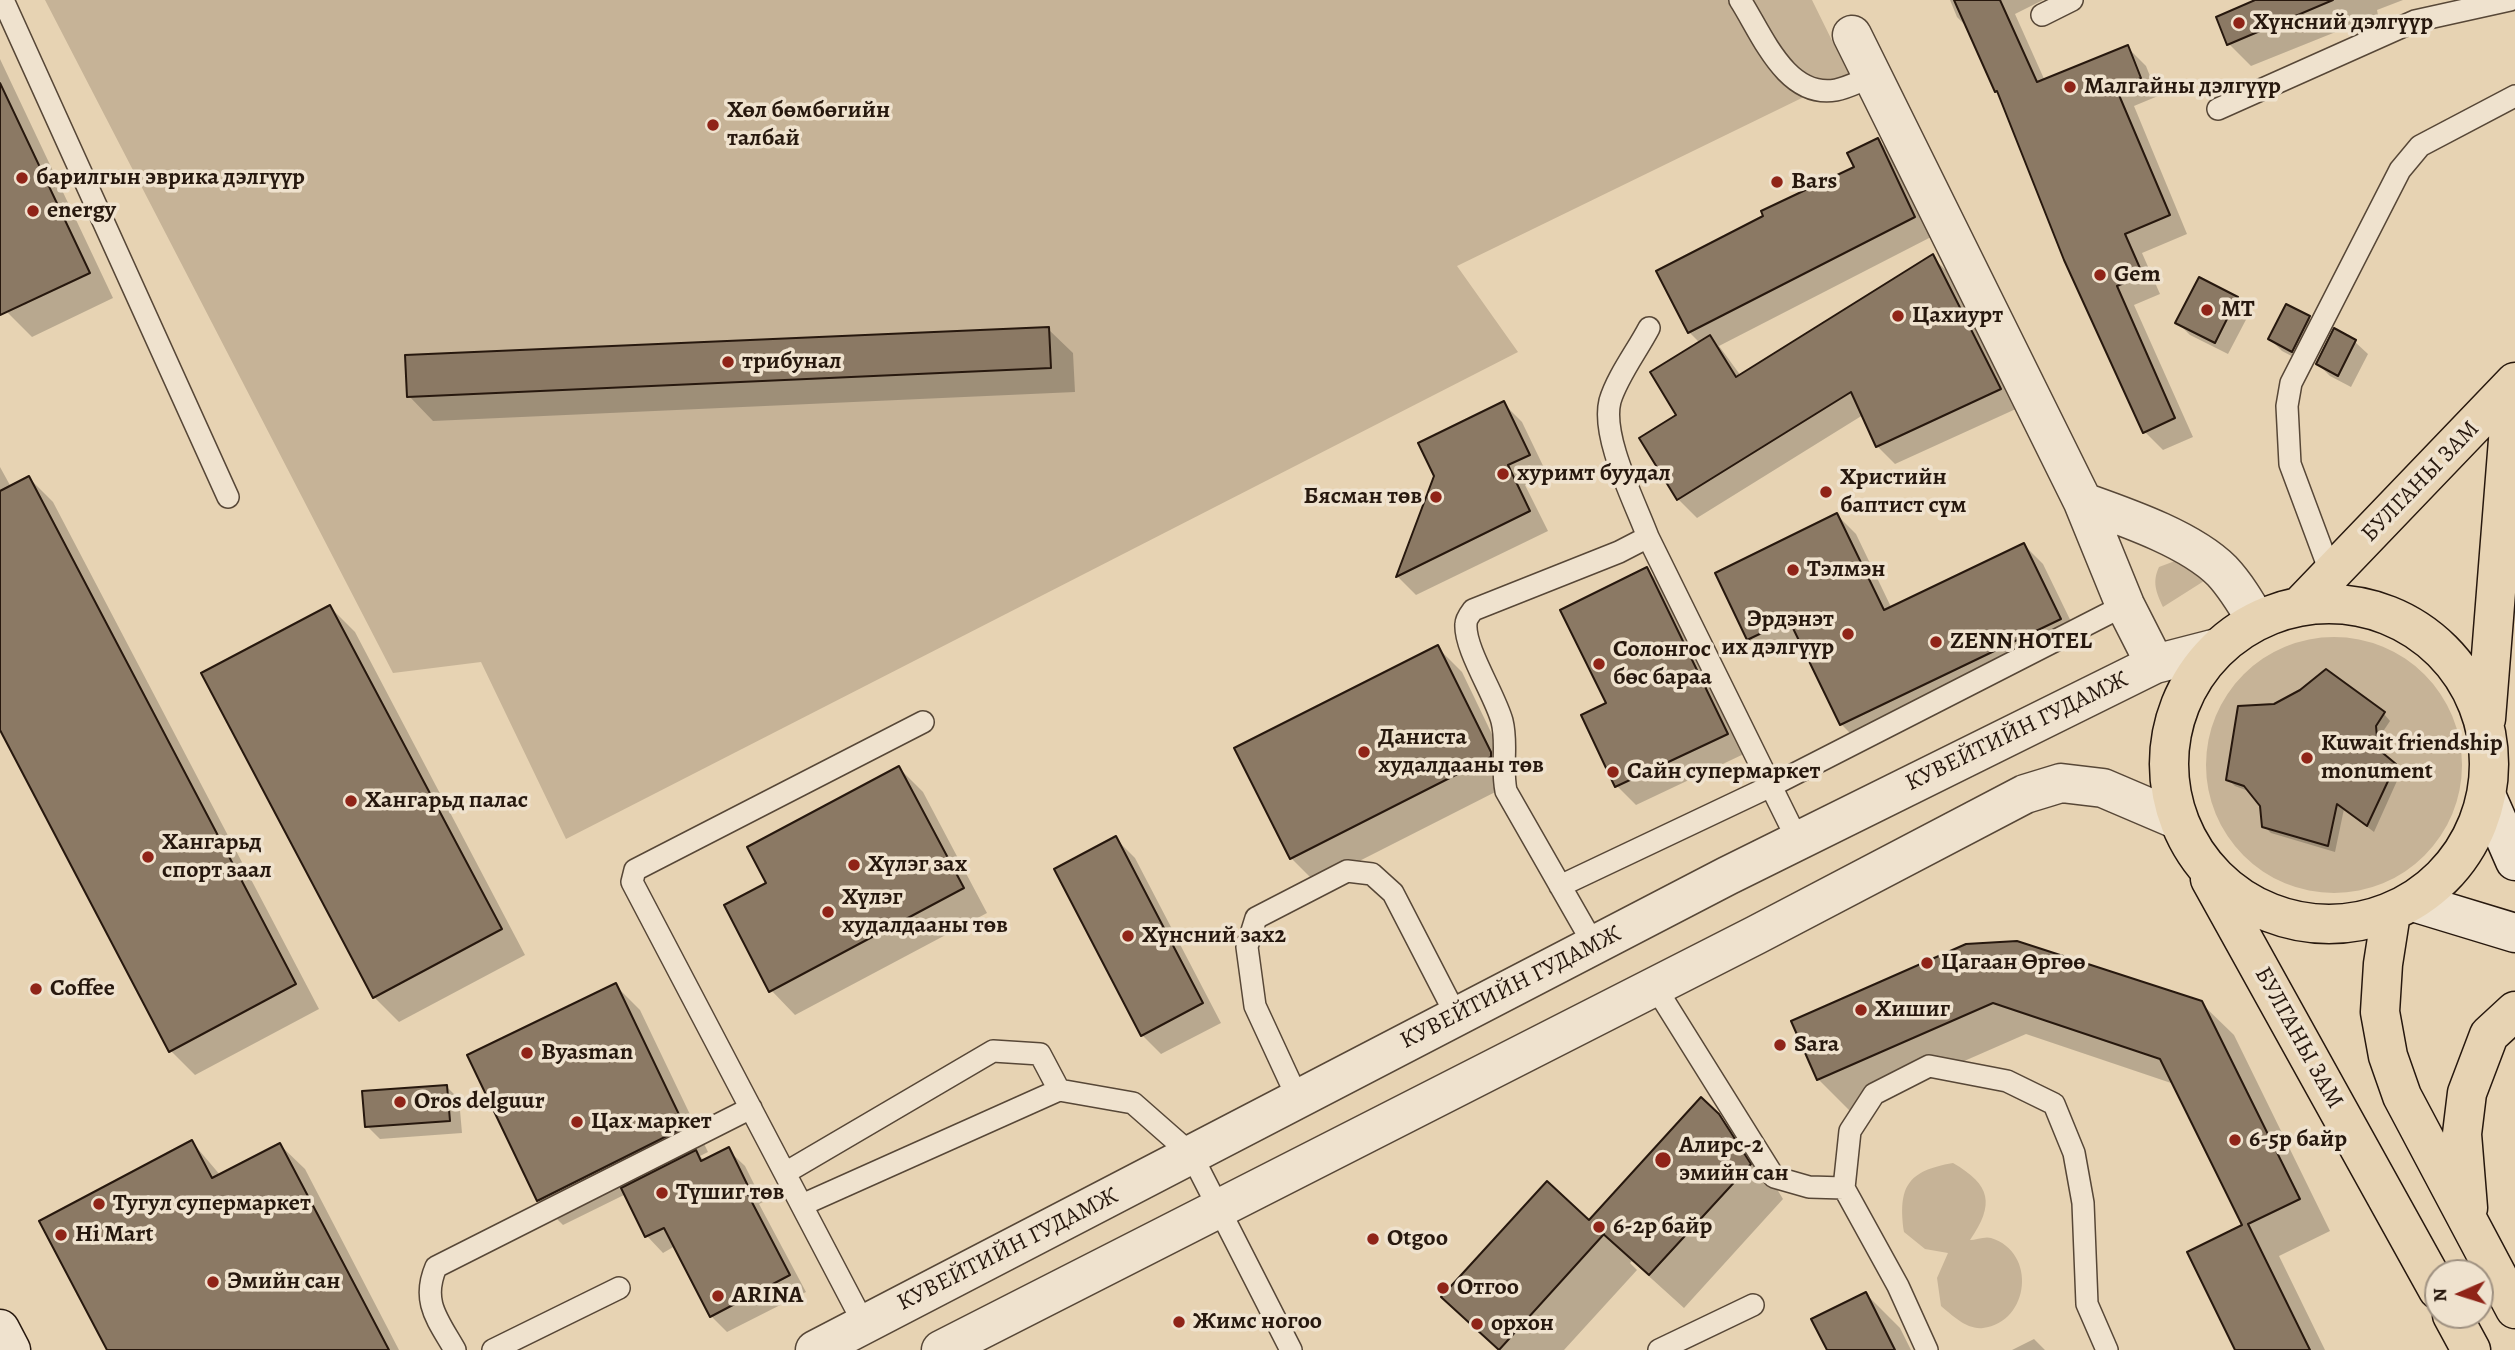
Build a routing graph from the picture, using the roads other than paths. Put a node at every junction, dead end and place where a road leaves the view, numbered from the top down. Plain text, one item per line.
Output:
1 (3, 0) edge
2 (1740, 0) edge
3 (2072, 0) edge
4 (2510, 0) edge
5 (2042, 15) dead end
6 (1852, 35) dead end
7 (1871, 77) junction
8 (2515, 96) edge
9 (2218, 109) dead end
10 (1649, 328) dead end
11 (2513, 386) edge
12 (228, 497) dead end
13 (2083, 502) junction
14 (1648, 537) junction
15 (2331, 574) junction
16 (2125, 605) junction
17 (2301, 605) junction
18 (2256, 620) junction
19 (2217, 648) junction
20 (2155, 664) junction
21 (923, 722) dead end
22 (2485, 725) junction
23 (1771, 786) junction
24 (2487, 797) junction
25 (2178, 820) junction
26 (1798, 841) junction
27 (2199, 859) junction
28 (2515, 861) edge
29 (1560, 886) junction
30 (2402, 907) junction
31 (2515, 933) edge
32 (1594, 945) junction
33 (1654, 985) junction
34 (2515, 1011) edge
35 (1457, 1017) junction
36 (1059, 1090) junction
37 (1298, 1099) junction
38 (751, 1108) junction
39 (1191, 1154) junction
40 (785, 1173) junction
41 (1844, 1188) junction
42 (802, 1205) junction
43 (1220, 1208) junction
44 (2470, 1228) junction
45 (2424, 1265) edge
46 (619, 1289) dead end
47 (1753, 1305) dead end
48 (2515, 1309) edge
49 (864, 1324) junction
50 (0, 1329) edge
51 (2460, 1329) edge
52 (11, 1350) edge
53 (455, 1350) edge
54 (494, 1350) edge
55 (815, 1350) edge
56 (942, 1350) edge
57 (1291, 1350) edge
58 (1659, 1350) edge
59 (1927, 1350) edge
60 (2107, 1350) edge
61 (2472, 1350) edge

1 - 12 lane
2 - 7 lane
3 - 5 lane
4 - 9 lane
6 - 7 street
7 - 13 street
8 - 15 lane
10 - 14 lane
11 - 15 highway, БУЛГАНЫ ЗАМ
11 - 22 highway, БУЛГАНЫ ЗАМ
13 - 16 street
13 - 18 street
14 - 23 lane
14 - 29 lane
15 - 17 highway, БУЛГАНЫ ЗАМ
16 - 20 street
16 - 23 lane
17 - 18 highway, БУЛГАНЫ ЗАМ
17 - 22 highway
18 - 19 highway, БУЛГАНЫ ЗАМ
19 - 20 street, КУВЕЙТИЙН ГУДАМЖ
19 - 25 highway, БУЛГАНЫ ЗАМ
20 - 26 street, КУВЕЙТИЙН ГУДАМЖ
21 - 38 lane
22 - 24 highway
23 - 26 lane
23 - 29 lane
24 - 28 street
24 - 30 highway
25 - 27 highway, БУЛГАНЫ ЗАМ
25 - 33 street
26 - 32 street, КУВЕЙТИЙН ГУДАМЖ
27 - 30 highway
27 - 45 highway, БУЛГАНЫ ЗАМ
29 - 32 lane
30 - 31 street
30 - 44 highway
32 - 35 street, КУВЕЙТИЙН ГУДАМЖ
33 - 41 lane
33 - 43 street
34 - 44 highway
35 - 37 street, КУВЕЙТИЙН ГУДАМЖ
35 - 37 lane
36 - 39 lane
36 - 40 lane
36 - 42 lane
37 - 39 street, КУВЕЙТИЙН ГУДАМЖ
38 - 40 lane
38 - 53 lane
39 - 43 lane
39 - 49 street, КУВЕЙТИЙН ГУДАМЖ
40 - 42 lane
41 - 59 lane
41 - 60 lane
42 - 49 lane
43 - 56 street
43 - 57 lane
44 - 48 highway
46 - 54 lane
47 - 58 lane
49 - 55 street, КУВЕЙТИЙН ГУДАМЖ
50 - 52 street
51 - 61 highway

